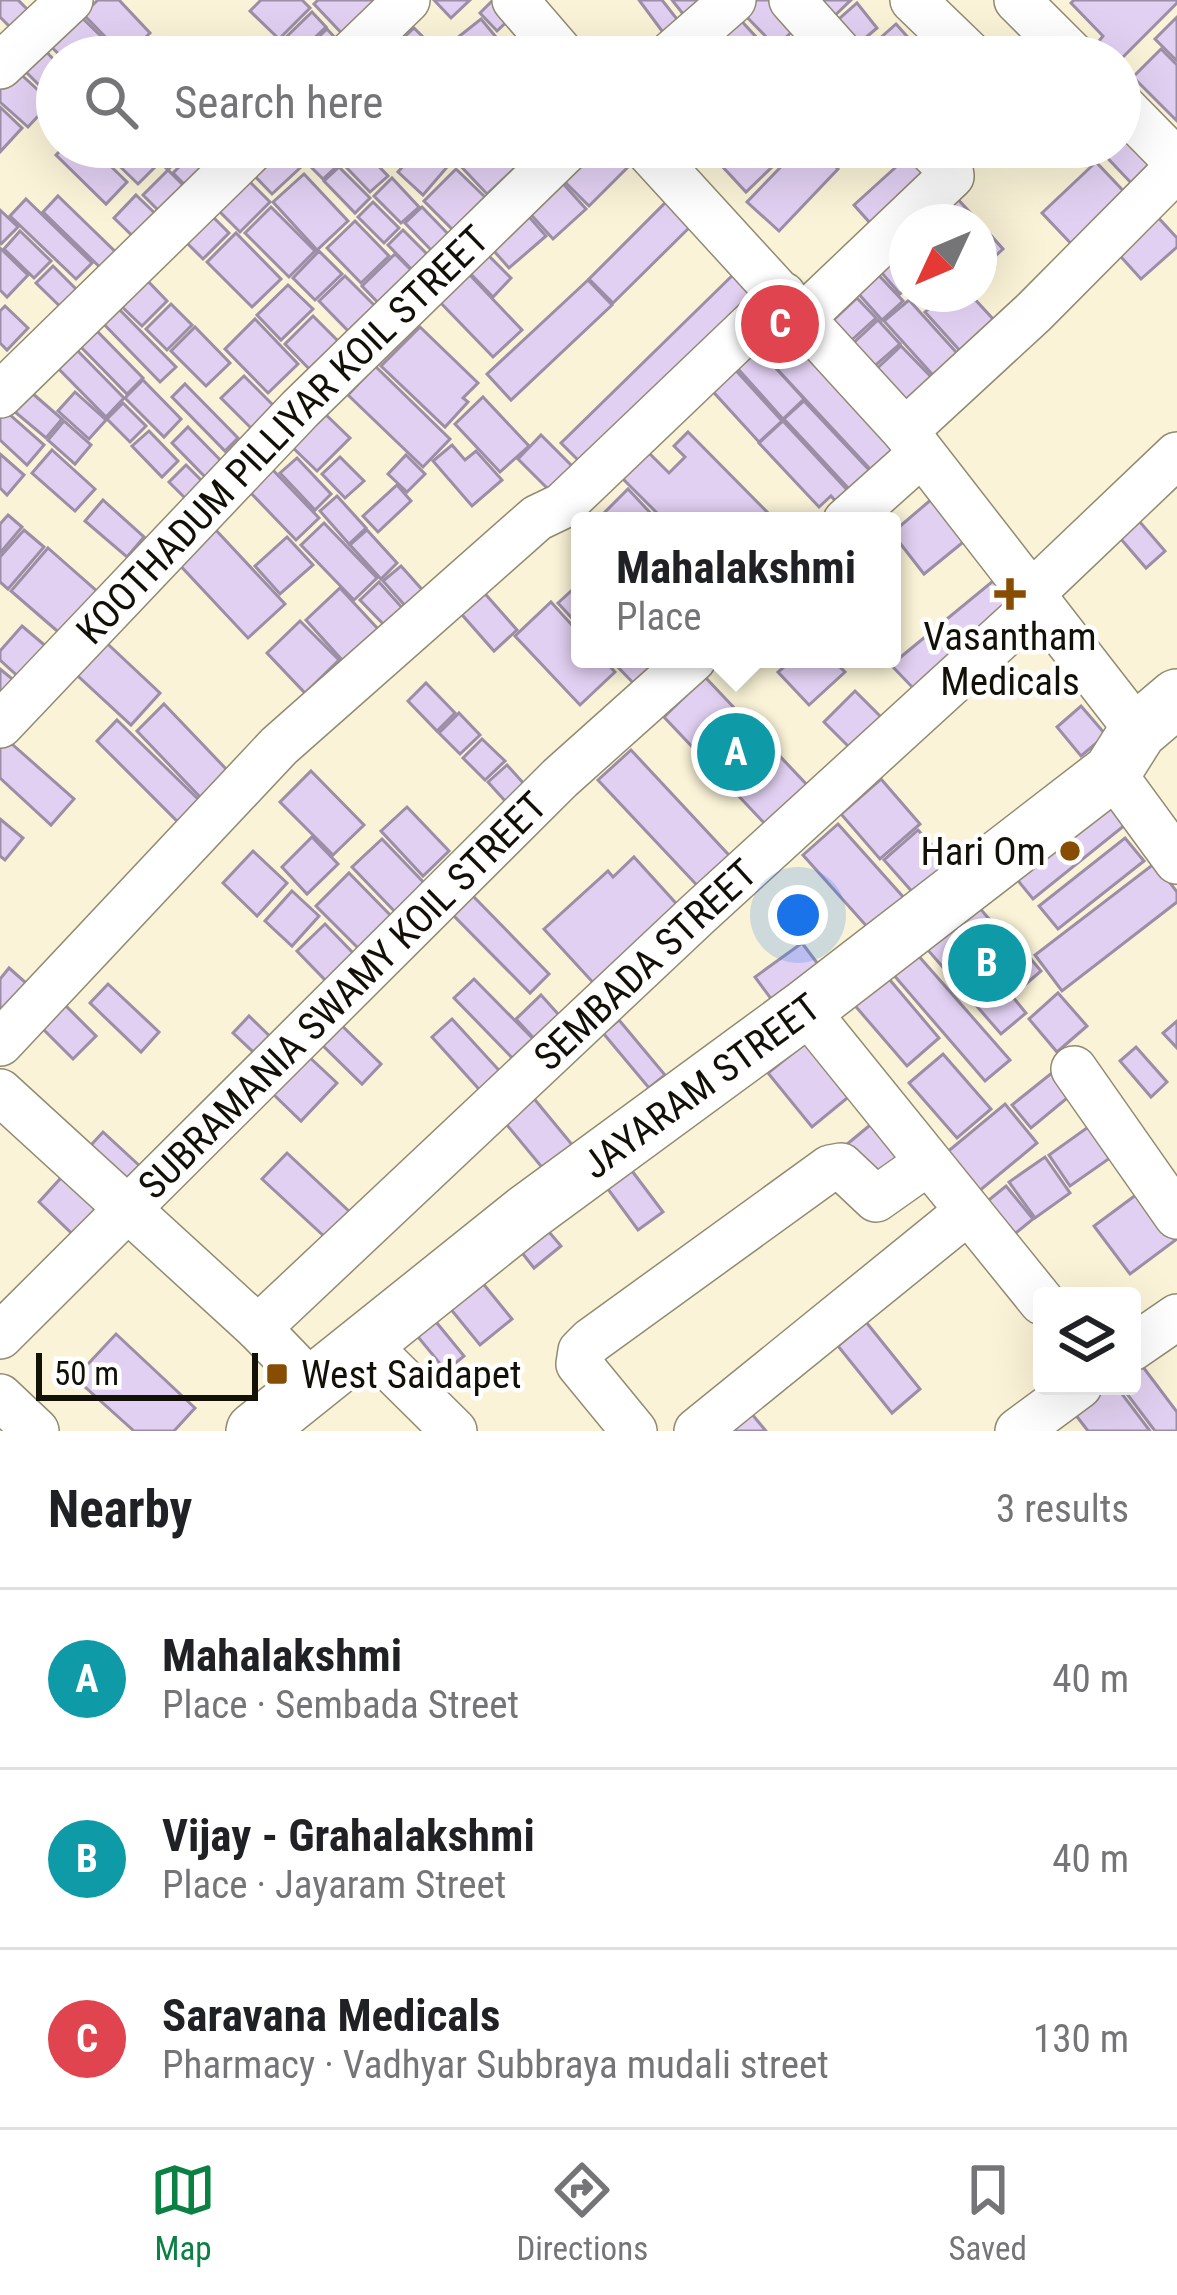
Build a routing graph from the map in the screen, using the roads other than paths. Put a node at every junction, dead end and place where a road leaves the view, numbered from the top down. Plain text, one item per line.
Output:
1 (70, 0) edge
2 (407, 0) edge
3 (515, 0) edge
4 (733, 0) edge
5 (792, 0) edge
6 (914, 0) edge
7 (1036, 6) edge
8 (370, 36) edge
9 (546, 36) edge
10 (692, 36) edge
11 (824, 36) edge
12 (951, 36) edge
13 (1058, 36) edge
14 (0, 66) edge
15 (1141, 126) edge
16 (1177, 165) edge
17 (232, 168) edge
18 (548, 168) edge
19 (665, 168) edge
20 (949, 168) edge
21 (793, 306) junction
22 (0, 395) edge
23 (913, 443) junction
24 (1177, 455) edge
25 (855, 512) edge
26 (1033, 600) junction
27 (683, 668) edge
28 (0, 724) edge
29 (1142, 734) edge
30 (1177, 861) edge
31 (806, 1010) junction
32 (0, 1043) edge
33 (1074, 1069) dead end
34 (0, 1092) edge
35 (927, 1163) junction
36 (130, 1210) junction
37 (967, 1212) junction
38 (1177, 1216) edge
39 (1033, 1291) edge
40 (1177, 1317) edge
41 (258, 1328) junction
42 (0, 1336) edge
43 (363, 1341) junction
44 (1141, 1342) edge
45 (312, 1384) junction
46 (1067, 1395) edge
47 (0, 1397) edge
48 (36, 1431) edge
49 (255, 1431) edge
50 (454, 1431) edge
51 (634, 1431) edge
52 (697, 1431) edge
53 (1018, 1431) edge

1 - 14 street
2 - 8 street
3 - 9 street
4 - 10 street
5 - 11 street
6 - 12 street
7 - 13 street
15 - 16 street
16 - 23 street
17 - 22 street
18 - 28 street, KOOTHADUM PILLIYAR KOIL STREET
19 - 21 street
20 - 21 street
21 - 23 street
21 - 32 street
23 - 25 street
23 - 26 street
24 - 26 street, SEMBADA STREET
26 - 29 street
26 - 41 street, SEMBADA STREET
27 - 36 street, SUBRAMANIA SWAMY KOIL STREET
29 - 30 street
29 - 31 main road, JAYARAM STREET
31 - 35 street
31 - 43 main road, JAYARAM STREET
33 - 38 street
34 - 36 street
35 - 37 street
35 - 51 street
36 - 41 street
36 - 42 street, SUBRAMANIA SWAMY KOIL STREET
37 - 39 street
37 - 52 street
40 - 44 street
41 - 45 street
43 - 45 main road, JAYARAM STREET
43 - 50 street
45 - 49 main road, JAYARAM STREET
46 - 53 street
47 - 48 street

